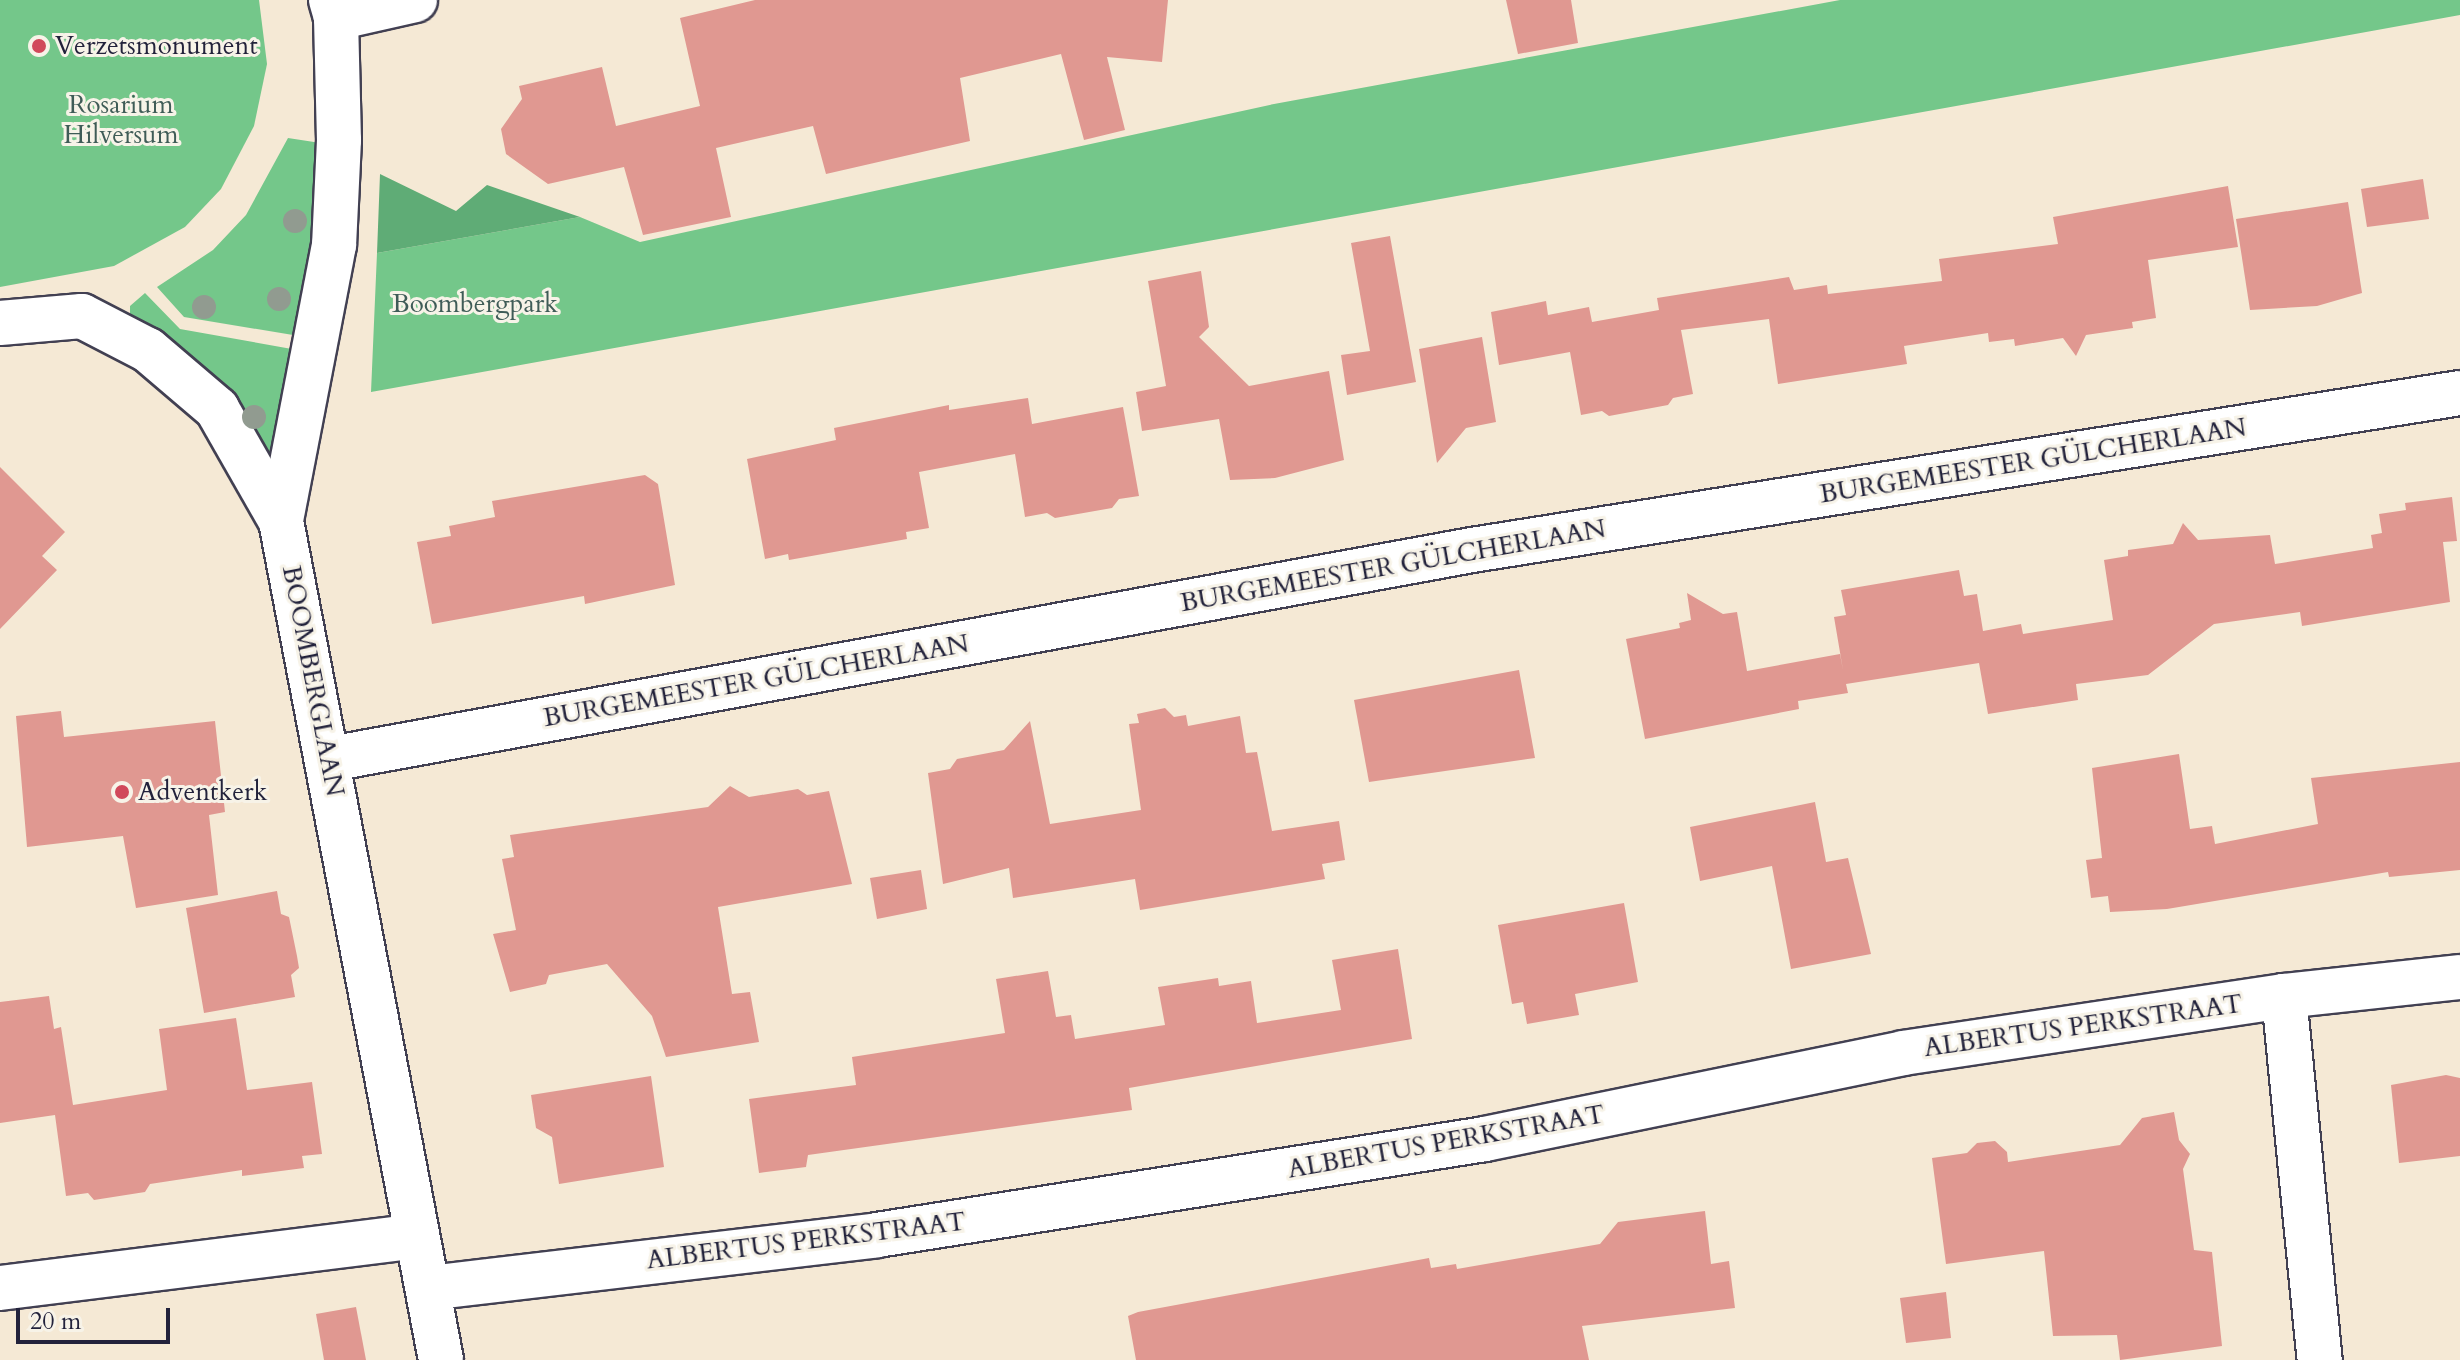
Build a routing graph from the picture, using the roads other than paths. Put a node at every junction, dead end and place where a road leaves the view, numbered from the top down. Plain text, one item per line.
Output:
1 (415, 0) edge
2 (334, 9) edge
3 (0, 323) edge
4 (2460, 393) edge
5 (281, 521) junction
6 (330, 759) junction
7 (2460, 977) edge
8 (2284, 996) junction
9 (417, 1236) junction
10 (0, 1288) edge
11 (429, 1288) junction
12 (441, 1360) edge
13 (2320, 1360) edge

1 - 2 street
2 - 5 street, BOOMBERGLAAN
3 - 5 street
4 - 6 street, BURGEMEESTER GÜLCHERLAAN
5 - 6 street, BOOMBERGLAAN
6 - 9 street, BOOMBERGLAAN
7 - 8 street, ALBERTUS PERKSTRAAT
8 - 11 street, ALBERTUS PERKSTRAAT
8 - 13 street
9 - 10 street
9 - 11 street, BOOMBERGLAAN
11 - 12 street, BOOMBERGLAAN

